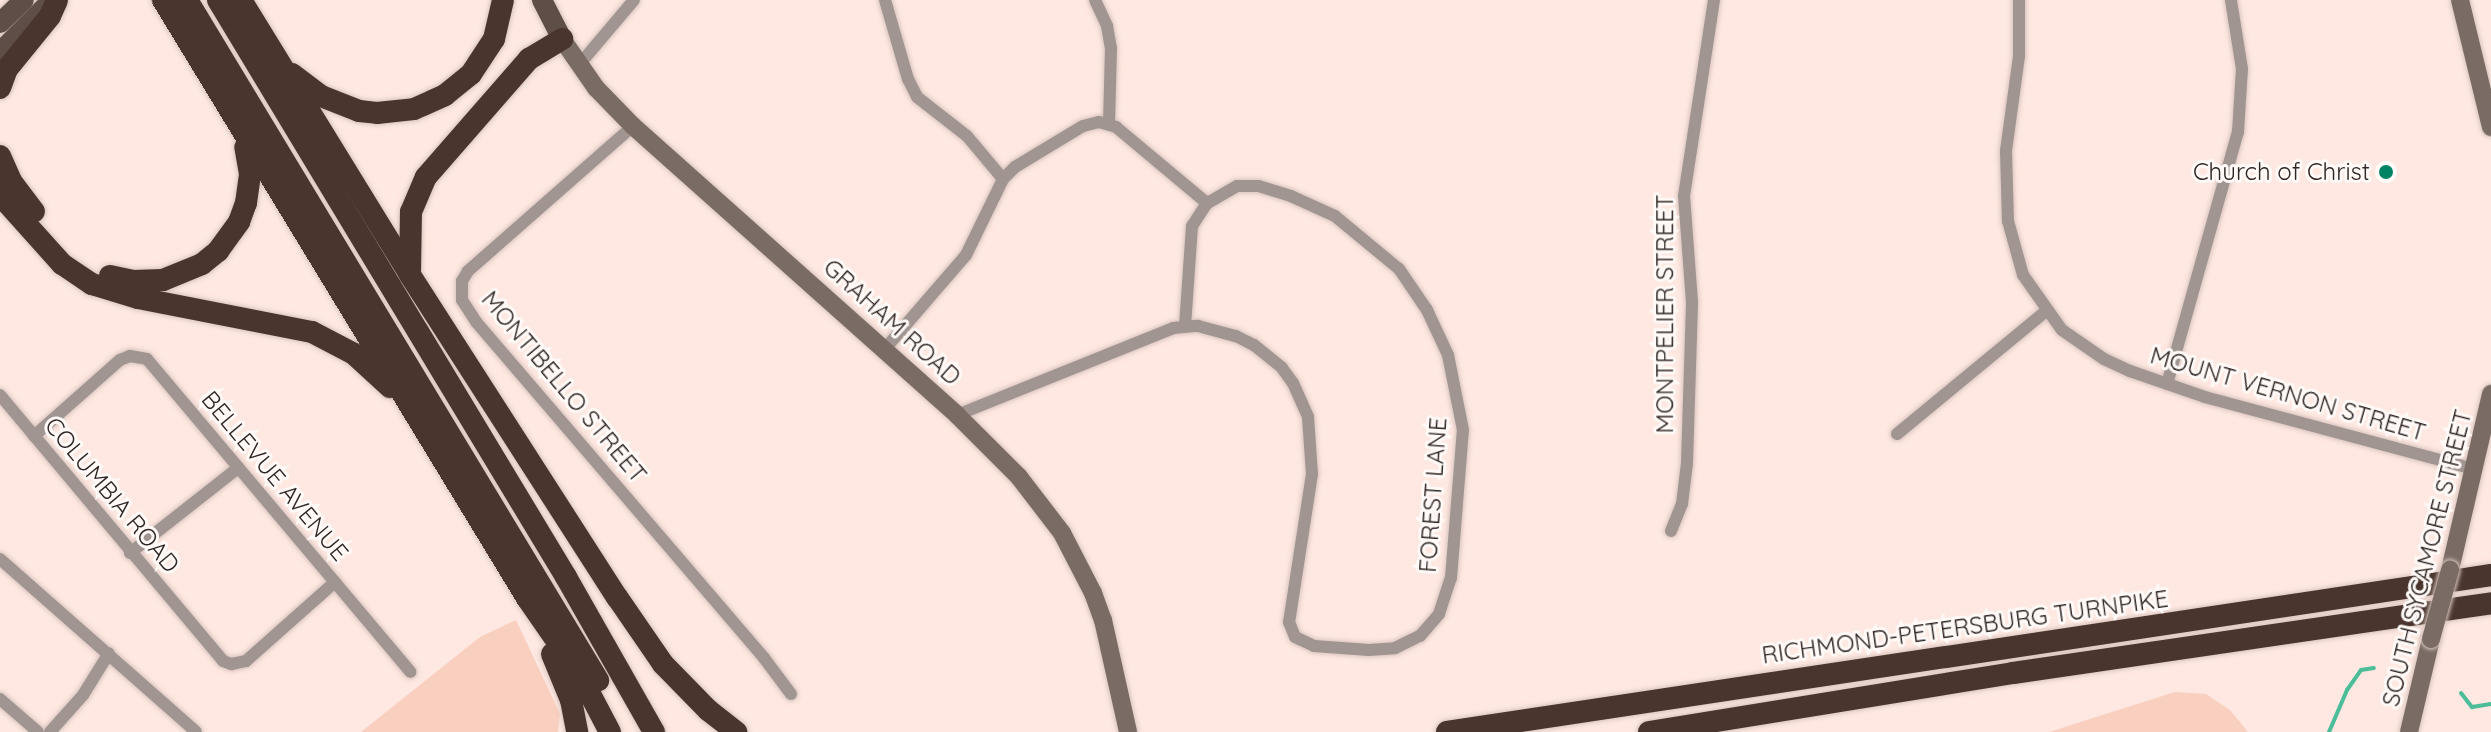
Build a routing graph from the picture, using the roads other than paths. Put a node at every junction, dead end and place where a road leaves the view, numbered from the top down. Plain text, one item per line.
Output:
1 (24, 0) edge
2 (54, 0) edge
3 (163, 0) edge
4 (187, 0) edge
5 (218, 0) edge
6 (241, 0) edge
7 (503, 0) edge
8 (542, 0) edge
9 (634, 0) edge
10 (885, 0) edge
11 (1095, 0) edge
12 (1714, 0) edge
13 (2019, 0) edge
14 (2231, 0) edge
15 (2460, 0) edge
16 (5, 14) edge
17 (562, 39) junction
18 (0, 52) edge
19 (281, 65) junction
20 (579, 65) junction
21 (0, 88) edge
22 (235, 120) junction
23 (1109, 124) junction
24 (633, 126) junction
25 (2491, 127) edge
26 (0, 156) edge
27 (1003, 179) junction
28 (0, 195) edge
29 (1207, 203) junction
30 (410, 275) junction
31 (2046, 311) junction
32 (1185, 326) junction
33 (456, 348) junction
34 (884, 350) junction
35 (2167, 384) junction
36 (2491, 394) edge
37 (0, 395) edge
38 (413, 410) junction
39 (957, 415) junction
40 (1897, 434) dead end
41 (34, 436) junction
42 (238, 468) junction
43 (2474, 469) junction
44 (1671, 531) dead end
45 (130, 553) junction
46 (0, 559) edge
47 (2491, 575) edge
48 (566, 577) junction
49 (335, 582) junction
50 (527, 598) junction
51 (2491, 603) edge
52 (109, 653) junction
53 (411, 672) dead end
54 (791, 694) dead end
55 (0, 699) edge
56 (38, 732) edge
57 (50, 732) edge
58 (196, 732) edge
59 (577, 732) edge
60 (610, 732) edge
61 (623, 732) edge
62 (652, 732) edge
63 (736, 732) edge
64 (1128, 732) edge
65 (1447, 732) edge
66 (1649, 732) edge
67 (2409, 732) edge

1 - 16 main road
2 - 18 main road
2 - 21 highway
3 - 22 highway
4 - 61 highway
5 - 48 highway
6 - 19 highway
7 - 19 highway
8 - 17 main road, GRAHAM ROAD
9 - 20 street
10 - 27 street
11 - 23 street
12 - 44 street, MONTPELIER STREET
13 - 31 street, MOUNT VERNON STREET
14 - 35 street
15 - 25 main road
17 - 20 main road, GRAHAM ROAD
17 - 30 highway
19 - 30 highway
20 - 24 main road, GRAHAM ROAD
22 - 26 highway
22 - 38 highway
23 - 27 street
23 - 29 street
24 - 34 main road, GRAHAM ROAD
24 - 54 street, MONTIBELLO STREET
27 - 34 street
28 - 38 highway
29 - 32 street
29 - 32 street, FOREST LANE
30 - 33 highway
31 - 35 street, MOUNT VERNON STREET
31 - 40 street
32 - 39 street
33 - 48 highway
33 - 63 highway
34 - 39 main road, GRAHAM ROAD
35 - 43 street, MOUNT VERNON STREET
36 - 43 main road, SOUTH SYCAMORE STREET
37 - 41 street, COLUMBIA ROAD
38 - 50 highway
39 - 64 main road, GRAHAM ROAD
41 - 42 street, BELLEVUE AVENUE
41 - 45 street, COLUMBIA ROAD
42 - 45 street
42 - 49 street, BELLEVUE AVENUE
43 - 67 main road, SOUTH SYCAMORE STREET, bridge
45 - 49 street, COLUMBIA ROAD
46 - 52 street
47 - 65 highway, RICHMOND-PETERSBURG TURNPIKE
48 - 62 highway
49 - 53 street, BELLEVUE AVENUE
50 - 59 highway
50 - 60 highway
51 - 66 highway
52 - 57 street
52 - 58 street
55 - 56 street

